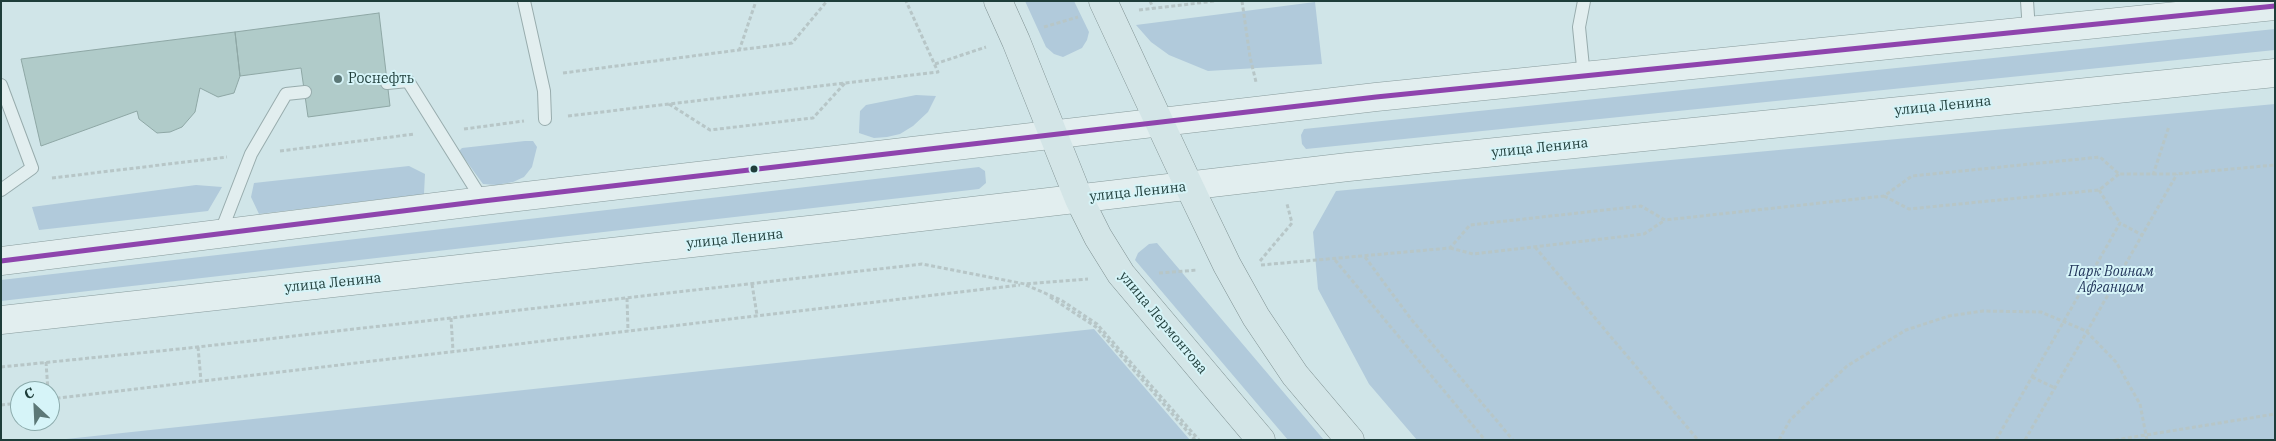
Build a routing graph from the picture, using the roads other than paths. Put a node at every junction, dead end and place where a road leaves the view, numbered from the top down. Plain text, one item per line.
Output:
1 (524, 1) edge
2 (998, 1) edge
3 (1104, 1) edge
4 (1584, 1) edge
5 (2027, 1) edge
6 (2275, 6) edge
7 (2030, 31) junction
8 (2275, 73) edge
9 (1584, 77) junction
10 (387, 83) dead end
11 (1, 85) edge
12 (305, 92) dead end
13 (545, 118) road end
14 (1159, 123) junction
15 (1054, 135) junction
16 (6, 186) edge
17 (1188, 186) junction
18 (1079, 199) junction
19 (483, 201) junction
20 (220, 234) junction
21 (1, 261) edge
22 (1, 320) edge
23 (1261, 440) edge
24 (1350, 440) edge

1 - 13 lane
2 - 15 main road, улица Лермонтова
3 - 14 main road
4 - 9 lane
5 - 7 lane
6 - 7 main road
7 - 9 main road
8 - 17 main road, улица Ленина
9 - 14 main road
10 - 19 lane
11 - 16 lane
12 - 20 lane
14 - 15 main road
14 - 17 main road
15 - 18 main road, улица Лермонтова
15 - 19 main road
17 - 18 main road, улица Ленина
17 - 24 main road
18 - 22 main road, улица Ленина
18 - 23 main road, улица Лермонтова
19 - 20 main road
20 - 21 main road

